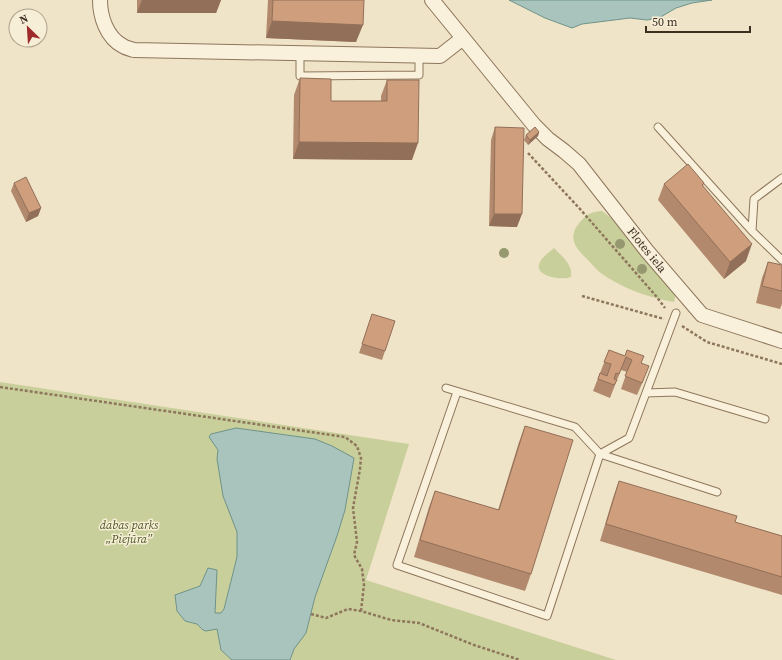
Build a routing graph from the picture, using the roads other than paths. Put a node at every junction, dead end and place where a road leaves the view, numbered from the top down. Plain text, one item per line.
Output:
1 (100, 0) edge
2 (432, 0) edge
3 (463, 38) junction
4 (300, 54) junction
5 (419, 56) junction
6 (658, 127) dead end
7 (782, 178) edge
8 (752, 231) junction
9 (782, 260) edge
10 (676, 312) dead end
11 (782, 341) edge
12 (446, 388) dead end
13 (457, 392) junction
14 (646, 394) junction
15 (765, 419) dead end
16 (600, 454) junction
17 (718, 492) dead end

1 - 4 street
2 - 3 street, Flotes iela
3 - 5 street
3 - 11 street, Flotes iela
4 - 5 street
4 - 5 lane
6 - 8 lane
7 - 8 lane
8 - 9 lane
10 - 14 lane
12 - 13 lane
13 - 16 lane
13 - 16 lane
14 - 15 lane
14 - 16 lane
16 - 17 lane

